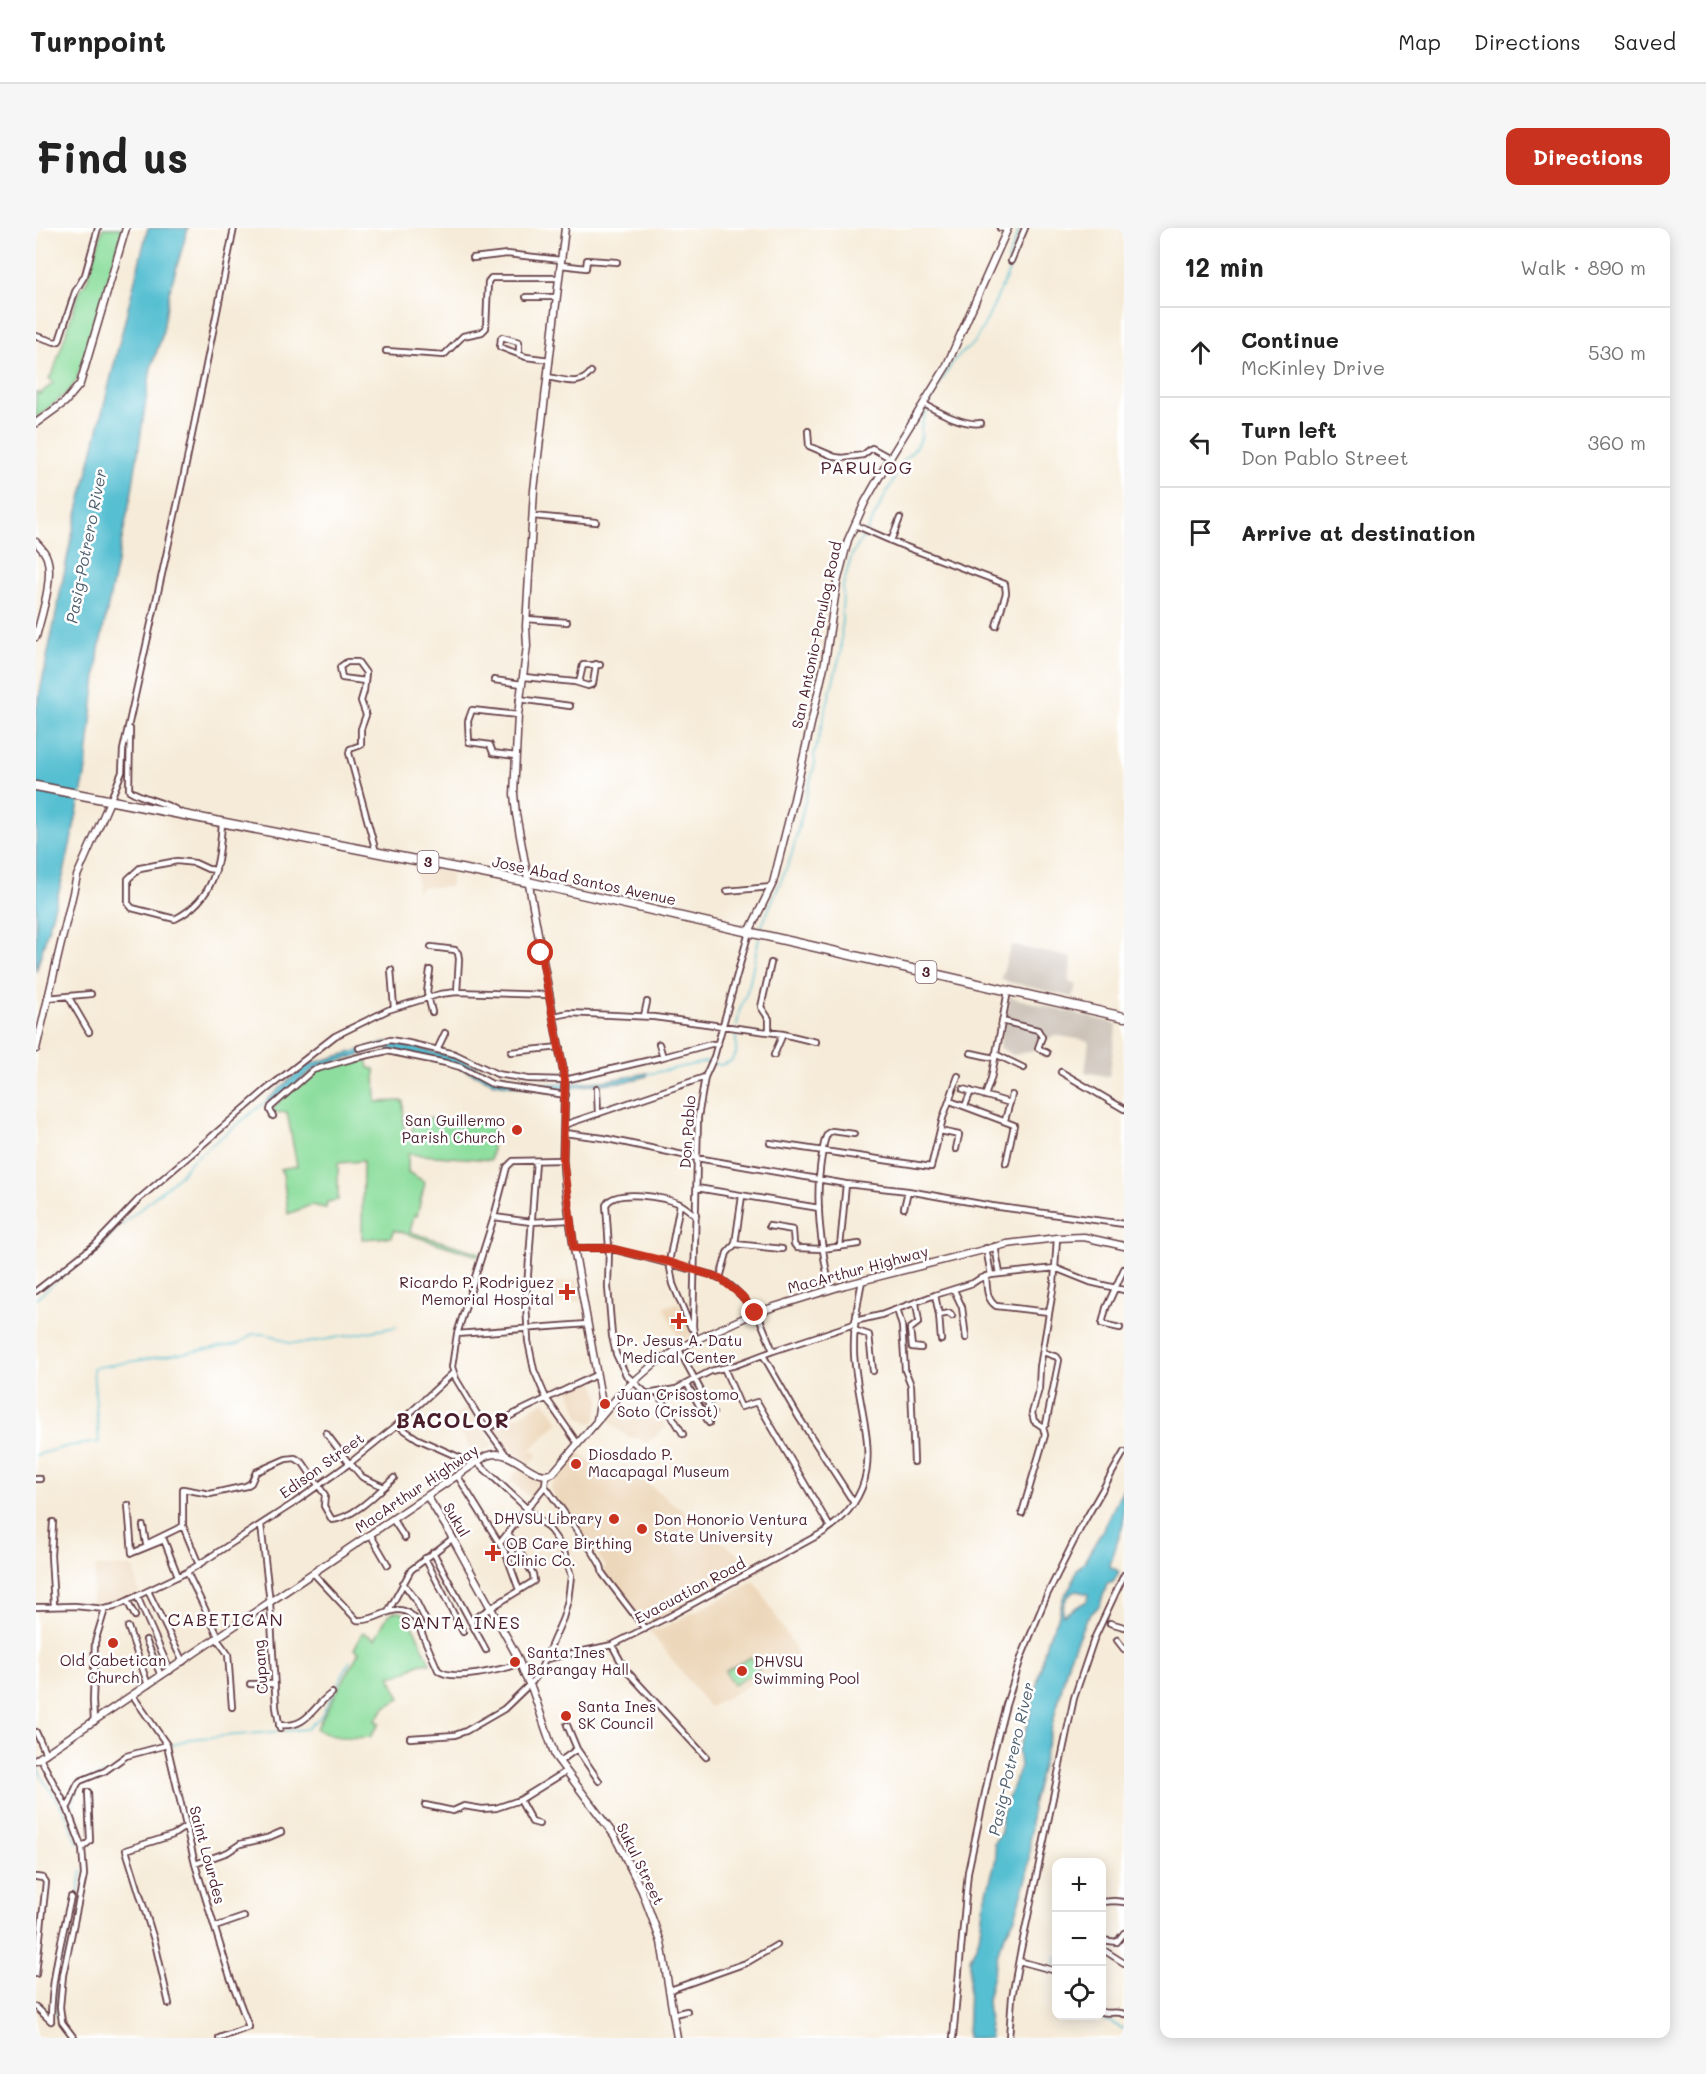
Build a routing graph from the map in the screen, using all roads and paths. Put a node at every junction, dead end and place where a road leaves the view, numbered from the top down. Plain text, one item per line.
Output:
1 (98, 228) edge
2 (126, 228) edge
3 (234, 228) edge
4 (566, 228) edge
5 (1005, 228) edge
6 (1025, 228) edge
7 (473, 258) dead end
8 (1011, 261) dead end
9 (561, 262) junction
10 (617, 262) dead end
11 (559, 278) junction
12 (526, 297) dead end
13 (557, 297) junction
14 (36, 336) edge
15 (386, 351) dead end
16 (519, 353) junction
17 (550, 360) junction
18 (591, 372) dead end
19 (548, 377) junction
20 (926, 405) junction
21 (36, 423) edge
22 (981, 423) dead end
23 (807, 431) dead end
24 (890, 458) junction
25 (533, 516) junction
26 (900, 518) dead end
27 (596, 522) dead end
28 (855, 525) junction
29 (891, 541) junction
30 (36, 542) edge
31 (527, 619) junction
32 (567, 622) dead end
33 (996, 626) dead end
34 (36, 638) edge
35 (494, 680) dead end
36 (523, 680) junction
37 (365, 681) junction
38 (579, 682) junction
39 (519, 699) junction
40 (570, 706) dead end
41 (518, 715) junction
42 (130, 720) junction
43 (516, 756) junction
44 (36, 786) edge
45 (110, 801) junction
46 (186, 816) junction
47 (222, 823) junction
48 (375, 852) junction
49 (216, 870) junction
50 (528, 882) junction
51 (771, 887) junction
52 (727, 891) dead end
53 (754, 933) junction
54 (431, 947) dead end
55 (771, 963) dead end
56 (391, 970) dead end
57 (430, 970) dead end
58 (1008, 991) junction
59 (457, 992) junction
60 (91, 994) dead end
61 (549, 995) junction
62 (68, 996) junction
63 (47, 998) junction
64 (428, 998) junction
65 (647, 1002) dead end
66 (394, 1008) junction
67 (432, 1012) dead end
68 (554, 1016) junction
69 (644, 1016) junction
70 (1124, 1017) edge
71 (1002, 1021) junction
72 (722, 1026) junction
73 (89, 1032) dead end
74 (769, 1032) junction
75 (445, 1033) dead end
76 (783, 1034) junction
77 (816, 1042) dead end
78 (659, 1044) dead end
79 (718, 1044) junction
80 (560, 1047) junction
81 (358, 1048) dead end
82 (36, 1049) edge
83 (437, 1050) junction
84 (511, 1052) dead end
85 (971, 1053) dead end
86 (1047, 1053) dead end
87 (774, 1055) dead end
88 (994, 1056) junction
89 (663, 1057) junction
90 (1024, 1068) dead end
91 (1061, 1072) dead end
92 (958, 1076) dead end
93 (705, 1077) junction
94 (565, 1081) junction
95 (597, 1089) dead end
96 (963, 1089) dead end
97 (971, 1091) junction
98 (566, 1092) junction
99 (1012, 1095) dead end
100 (985, 1096) junction
101 (950, 1101) junction
102 (1010, 1103) junction
103 (965, 1106) junction
104 (1124, 1108) edge
105 (598, 1114) junction
106 (273, 1116) dead end
107 (1005, 1120) junction
108 (564, 1125) junction
109 (940, 1131) junction
110 (564, 1133) junction
111 (854, 1134) dead end
112 (770, 1143) dead end
113 (956, 1149) dead end
114 (823, 1152) junction
115 (697, 1158) junction
116 (563, 1160) junction
117 (536, 1161) junction
118 (1006, 1163) dead end
119 (818, 1179) junction
120 (846, 1184) junction
121 (697, 1188) junction
122 (908, 1191) junction
123 (742, 1196) junction
124 (680, 1204) junction
125 (819, 1208) junction
126 (904, 1208) dead end
127 (696, 1216) junction
128 (494, 1217) junction
129 (570, 1220) junction
130 (531, 1222) junction
131 (1124, 1224) edge
132 (769, 1226) dead end
133 (1057, 1238) junction
134 (735, 1244) junction
135 (859, 1244) dead end
136 (995, 1246) junction
137 (1124, 1246) edge
138 (840, 1247) junction
139 (574, 1248) junction
140 (609, 1248) junction
141 (986, 1248) junction
142 (782, 1249) dead end
143 (822, 1249) junction
144 (669, 1262) junction
145 (1055, 1268) junction
146 (1124, 1269) edge
147 (694, 1270) junction
148 (1000, 1274) junction
149 (988, 1275) junction
150 (720, 1278) junction
151 (862, 1281) junction
152 (1115, 1288) junction
153 (830, 1289) junction
154 (954, 1290) junction
155 (1124, 1290) edge
156 (36, 1291) edge
157 (935, 1295) junction
158 (916, 1303) junction
159 (897, 1309) junction
160 (1049, 1312) junction
161 (756, 1313) junction
162 (939, 1315) junction
163 (952, 1316) dead end
164 (587, 1324) junction
165 (854, 1325) junction
166 (527, 1328) junction
167 (1120, 1328) dead end
168 (457, 1334) junction
169 (694, 1336) junction
170 (966, 1338) dead end
171 (941, 1340) dead end
172 (678, 1348) junction
173 (921, 1348) dead end
174 (773, 1351) junction
175 (1043, 1352) junction
176 (763, 1355) junction
177 (724, 1368) junction
178 (873, 1371) dead end
179 (453, 1373) junction
180 (596, 1376) junction
181 (694, 1379) junction
182 (633, 1383) junction
183 (687, 1384) junction
184 (658, 1393) junction
185 (546, 1398) junction
186 (601, 1398) junction
187 (615, 1400) junction
188 (713, 1413) dead end
189 (597, 1421) junction
190 (710, 1423) dead end
191 (397, 1425) junction
192 (1043, 1427) junction
193 (487, 1429) junction
194 (326, 1433) dead end
195 (683, 1434) dead end
196 (496, 1440) junction
197 (578, 1444) junction
198 (1124, 1452) edge
199 (493, 1454) junction
200 (507, 1456) junction
201 (914, 1462) dead end
202 (349, 1463) junction
203 (476, 1463) junction
204 (458, 1475) junction
205 (546, 1475) junction
206 (394, 1478) dead end
207 (318, 1486) junction
208 (545, 1486) junction
209 (384, 1487) junction
210 (427, 1496) junction
211 (854, 1503) junction
212 (128, 1505) dead end
213 (528, 1509) junction
214 (1022, 1513) dead end
215 (393, 1520) junction
216 (53, 1522) dead end
217 (261, 1525) junction
218 (143, 1526) dead end
219 (183, 1526) junction
220 (830, 1527) junction
221 (508, 1533) junction
222 (370, 1534) junction
223 (405, 1538) dead end
224 (453, 1538) junction
225 (500, 1543) junction
226 (433, 1552) junction
227 (425, 1558) junction
228 (199, 1565) junction
229 (388, 1565) dead end
230 (187, 1572) junction
231 (314, 1574) junction
232 (1124, 1575) edge
233 (178, 1576) junction
234 (403, 1583) junction
235 (519, 1590) junction
236 (148, 1591) junction
237 (137, 1596) junction
238 (127, 1601) junction
239 (270, 1603) junction
240 (54, 1605) junction
241 (36, 1606) edge
242 (491, 1608) junction
243 (105, 1609) junction
244 (389, 1610) junction
245 (135, 1616) dead end
246 (470, 1621) junction
247 (426, 1622) dead end
248 (1110, 1623) dead end
249 (128, 1627) dead end
250 (1124, 1627) edge
251 (645, 1629) junction
252 (463, 1632) dead end
253 (218, 1638) junction
254 (146, 1640) dead end
255 (1118, 1640) dead end
256 (612, 1644) junction
257 (486, 1650) dead end
258 (1124, 1650) edge
259 (546, 1659) junction
260 (183, 1662) junction
261 (520, 1664) junction
262 (170, 1671) junction
263 (161, 1676) junction
264 (250, 1684) dead end
265 (274, 1684) junction
266 (530, 1684) junction
267 (148, 1685) junction
268 (332, 1693) dead end
269 (133, 1696) junction
270 (232, 1707) dead end
271 (94, 1722) junction
272 (567, 1725) dead end
273 (36, 1732) edge
274 (410, 1738) dead end
275 (168, 1746) junction
276 (578, 1749) junction
277 (41, 1757) edge
278 (706, 1757) dead end
279 (558, 1762) junction
280 (565, 1772) junction
281 (599, 1781) dead end
282 (88, 1792) dead end
283 (520, 1800) junction
284 (424, 1805) dead end
285 (68, 1811) junction
286 (539, 1824) dead end
287 (185, 1827) junction
288 (281, 1832) dead end
289 (82, 1848) junction
290 (195, 1864) junction
291 (36, 1877) edge
292 (71, 1897) dead end
293 (1106, 1902) edge
294 (1124, 1902) edge
295 (244, 1917) dead end
296 (215, 1927) junction
297 (1124, 1933) edge
298 (1106, 1941) edge
299 (777, 1945) dead end
300 (1106, 1952) edge
301 (1019, 1961) junction
302 (1124, 1963) edge
303 (1052, 1970) edge
304 (36, 1974) edge
305 (670, 1990) junction
306 (169, 2004) dead end
307 (36, 2007) edge
308 (687, 2011) dead end
309 (1106, 2013) edge
310 (674, 2014) junction
311 (1124, 2014) edge
312 (74, 2038) edge
313 (219, 2038) edge
314 (678, 2038) edge
315 (953, 2038) edge
316 (1009, 2038) edge

1 - 14 street
2 - 21 street
3 - 42 street
4 - 9 street
5 - 20 street, San Antonio-Parulog Road
6 - 8 street
7 - 9 street
9 - 10 street
9 - 11 street
11 - 13 street
11 - 15 street
12 - 13 street
13 - 17 street
16 - 16 street
16 - 17 street
17 - 19 street
18 - 19 street
19 - 25 street
20 - 22 street
20 - 24 street, San Antonio-Parulog Road
23 - 24 street
24 - 28 street, San Antonio-Parulog Road
25 - 27 street
25 - 31 street
26 - 29 street
28 - 29 street
28 - 51 street, San Antonio-Parulog Road
29 - 33 street
30 - 34 street
31 - 32 street
31 - 36 street
35 - 36 street
36 - 38 street
36 - 39 street
37 - 37 street
37 - 48 street
38 - 38 street
39 - 40 street
39 - 41 street
41 - 43 street
41 - 43 street
42 - 45 street
42 - 46 street
43 - 50 street
44 - 45 highway, Jose Abad Santos Avenue / 3
45 - 46 highway, Jose Abad Santos Avenue / 3
45 - 63 street
46 - 47 highway, Jose Abad Santos Avenue / 3
47 - 48 highway, Jose Abad Santos Avenue / 3
47 - 49 street
48 - 50 highway, Jose Abad Santos Avenue / 3
49 - 49 street
50 - 53 highway, Jose Abad Santos Avenue / 3
50 - 61 street
51 - 52 street
51 - 53 street, San Antonio-Parulog Road
53 - 58 highway, Jose Abad Santos Avenue / 3
53 - 72 street, Don Pablo
54 - 59 street
55 - 74 street
56 - 66 street
57 - 64 street
58 - 70 highway, Jose Abad Santos Avenue / 3
58 - 71 street
59 - 61 street
59 - 64 street
60 - 62 street
61 - 68 street
62 - 63 street
62 - 73 street
63 - 82 street
64 - 66 street
64 - 67 street
65 - 69 street
66 - 156 street
68 - 69 street
68 - 80 street
69 - 72 street
71 - 86 street
71 - 88 street
72 - 74 street
72 - 79 street, Don Pablo
74 - 76 street
75 - 83 street
76 - 77 street
76 - 87 street
78 - 89 street
79 - 89 street
79 - 93 street, Don Pablo
80 - 84 street
80 - 94 street
81 - 83 street
83 - 94 street
85 - 88 street
88 - 90 street
88 - 100 street
89 - 94 street
91 - 104 street
92 - 101 street
93 - 105 street
93 - 115 street, Don Pablo
94 - 98 street
95 - 105 street
96 - 97 street
97 - 100 street
97 - 103 street
98 - 106 street
98 - 108 street
99 - 102 street
100 - 102 street
101 - 103 street
101 - 109 street
102 - 107 street
103 - 107 street
105 - 108 street
107 - 118 street
108 - 110 street
109 - 113 street
109 - 114 street
110 - 115 street
110 - 116 street
111 - 114 street
112 - 114 street
114 - 119 street
115 - 119 street
115 - 121 street, Don Pablo
116 - 117 street
116 - 129 street
117 - 128 street
117 - 130 street
119 - 120 street
119 - 125 street
120 - 122 street
120 - 138 street
121 - 123 street
121 - 127 street, Don Pablo
122 - 126 street
122 - 131 street
123 - 125 street
123 - 134 street
124 - 127 street
124 - 140 street
124 - 144 street
125 - 143 street
127 - 147 street, Don Pablo
128 - 130 street
128 - 168 street
129 - 130 street
129 - 139 street
130 - 166 street
132 - 143 street
133 - 136 street, MacArthur Highway
133 - 137 street, MacArthur Highway
133 - 145 street
134 - 142 street
134 - 150 street
135 - 138 street
136 - 141 street, MacArthur Highway
136 - 148 street
138 - 143 street
139 - 140 street
139 - 164 street
140 - 144 street
140 - 182 street
141 - 149 street
141 - 151 street, MacArthur Highway
143 - 153 street
144 - 147 street
144 - 169 street
145 - 148 street
145 - 152 street
145 - 160 street
146 - 152 street
147 - 150 street
147 - 169 street, Don Pablo
148 - 149 street
149 - 154 street
149 - 160 street
150 - 161 street
151 - 153 street, MacArthur Highway
151 - 165 street, Evacuation Road
152 - 155 street
152 - 167 street
153 - 161 street, MacArthur Highway
154 - 157 street
154 - 170 street
157 - 158 street
157 - 162 street
158 - 159 street
158 - 173 street
159 - 165 street
159 - 201 street
160 - 175 street
161 - 169 street, MacArthur Highway
161 - 174 street
162 - 163 street
162 - 171 street
164 - 166 street
164 - 180 street
165 - 174 street
165 - 178 street
165 - 211 street, Evacuation Road
166 - 168 street
166 - 185 street
168 - 179 street
169 - 172 street, MacArthur Highway
172 - 181 street
172 - 182 street, MacArthur Highway
174 - 176 street
175 - 192 street
175 - 192 street
176 - 177 street
176 - 211 street
177 - 181 street
177 - 220 street
179 - 191 street, Edison Street
179 - 193 street
180 - 185 street
180 - 186 street
181 - 183 street
181 - 188 street
182 - 184 street
182 - 187 street, MacArthur Highway
183 - 184 street
183 - 190 street
184 - 195 street
185 - 193 street
185 - 197 street
186 - 187 street
186 - 189 street
187 - 189 street, MacArthur Highway
189 - 197 street, MacArthur Highway
191 - 202 street, Edison Street
191 - 203 street
192 - 214 street
193 - 196 street
194 - 202 street
196 - 199 street
196 - 200 street
197 - 205 street, MacArthur Highway
198 - 315 street
199 - 200 street, MacArthur Highway
199 - 203 street, MacArthur Highway
200 - 205 street, MacArthur Highway
202 - 207 street, Edison Street
202 - 209 street
203 - 204 street, MacArthur Highway
203 - 213 street
204 - 210 street, MacArthur Highway
204 - 225 street
205 - 208 street
206 - 209 street
207 - 209 street
207 - 217 street, Edison Street
207 - 219 street
208 - 213 street
208 - 251 street
210 - 215 street, MacArthur Highway
210 - 224 street, Sukul
211 - 220 street, Evacuation Road
212 - 233 street
213 - 221 street
213 - 259 street
215 - 222 street, MacArthur Highway
215 - 223 street
216 - 240 street
217 - 228 street, Edison Street
217 - 239 street, Cupang
218 - 219 street
219 - 228 street
220 - 251 street, Evacuation Road
221 - 225 street
221 - 235 street
222 - 229 street
222 - 231 street, MacArthur Highway
224 - 226 street
224 - 242 street, Sukul
225 - 235 street
226 - 227 street
226 - 246 street
227 - 234 street
227 - 252 street
228 - 230 street, Edison Street
230 - 233 street, Edison Street
230 - 253 street
231 - 239 street, MacArthur Highway
231 - 244 street
232 - 301 street
233 - 236 street, Edison Street
234 - 244 street
234 - 247 street
235 - 242 street
236 - 237 street, Edison Street
236 - 260 street
237 - 238 street, Edison Street
237 - 262 street
238 - 243 street, Edison Street
238 - 245 street
239 - 253 street, MacArthur Highway
239 - 265 street, Cupang
240 - 241 street
240 - 243 street
242 - 246 street
242 - 261 street, Sukul
243 - 271 street
244 - 261 street
246 - 257 street
248 - 250 street
249 - 267 street
251 - 256 street, Evacuation Road
253 - 260 street, MacArthur Highway
253 - 270 street
254 - 263 street
255 - 258 street
256 - 259 street, Evacuation Road
256 - 278 street
259 - 266 street
260 - 262 street, MacArthur Highway
261 - 266 street, Sukul
262 - 263 street, MacArthur Highway
263 - 267 street, MacArthur Highway
264 - 265 street
265 - 268 street, Cupang
266 - 274 street
266 - 279 street, Sukul Street
267 - 269 street, MacArthur Highway
269 - 271 street, MacArthur Highway
269 - 275 street, Saint Lourdes
271 - 277 street, MacArthur Highway
272 - 276 street
273 - 277 street
275 - 285 street
275 - 287 street, Saint Lourdes
276 - 279 street
276 - 281 street
277 - 285 street
279 - 280 street, Sukul Street
280 - 283 street
280 - 305 street, Sukul Street
282 - 289 street
283 - 284 street
283 - 286 street
285 - 289 street
287 - 290 street, Saint Lourdes
287 - 306 street
288 - 290 street
289 - 312 street
290 - 296 street, Saint Lourdes
291 - 304 street
292 - 307 street
293 - 294 street
295 - 296 street
296 - 313 street, Saint Lourdes
297 - 298 street
299 - 305 street
300 - 302 street
301 - 303 street
301 - 316 street
305 - 310 street, Sukul Street
308 - 310 street
309 - 311 street
310 - 314 street, Sukul Street

